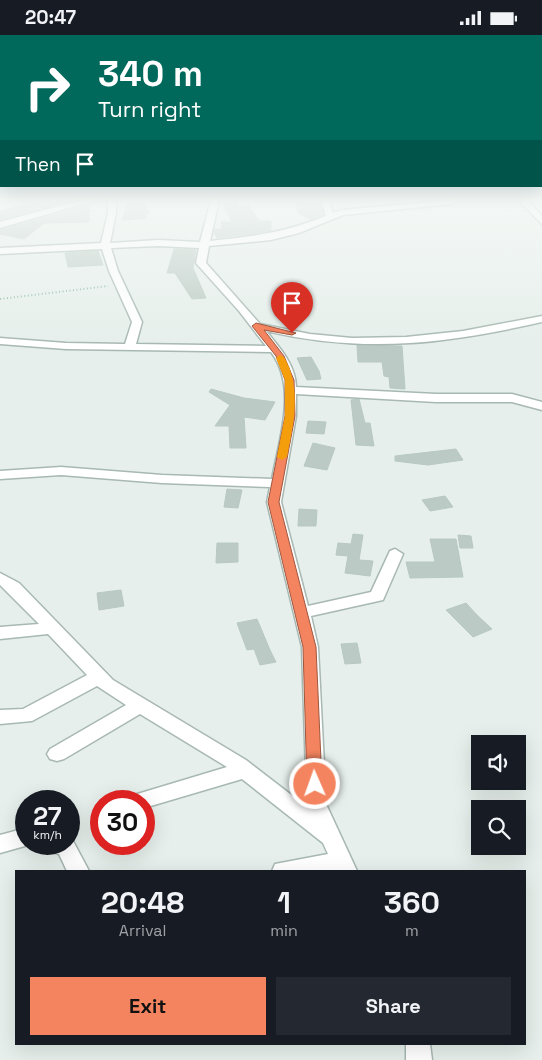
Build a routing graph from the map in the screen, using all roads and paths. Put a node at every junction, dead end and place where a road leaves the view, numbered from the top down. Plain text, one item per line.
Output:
1 (56, 248) edge
2 (106, 248) edge
3 (203, 248) edge
4 (0, 251) edge
5 (121, 285) junction
6 (0, 299) edge
7 (542, 319) edge
8 (256, 326) junction
9 (0, 341) edge
10 (129, 347) junction
11 (275, 349) junction
12 (290, 390) junction
13 (542, 406) edge
14 (0, 475) edge
15 (277, 483) junction
16 (395, 554) dead end
17 (0, 578) edge
18 (301, 613) junction
19 (52, 628) junction
20 (0, 633) edge
21 (99, 677) junction
22 (140, 705) junction
23 (0, 717) edge
24 (56, 754) dead end
25 (245, 770) junction
26 (155, 797) edge
27 (331, 837) junction
28 (15, 840) edge
29 (0, 843) edge
30 (70, 855) edge
31 (344, 866) edge
32 (78, 870) edge
33 (295, 870) edge
34 (418, 1045) edge
35 (420, 1060) edge

1 - 4 street
2 - 5 street
3 - 8 street
5 - 6 path
5 - 10 street
7 - 8 street
8 - 11 street
9 - 10 street
10 - 11 street
11 - 12 street
12 - 13 street
12 - 15 street
14 - 15 street
15 - 18 street
16 - 18 street
17 - 19 street
18 - 27 street
19 - 20 street
19 - 21 street
21 - 22 street
21 - 23 street
22 - 24 street
22 - 25 street
25 - 26 street
25 - 27 street
27 - 31 street
28 - 29 street
30 - 32 street
31 - 33 street
34 - 35 street

